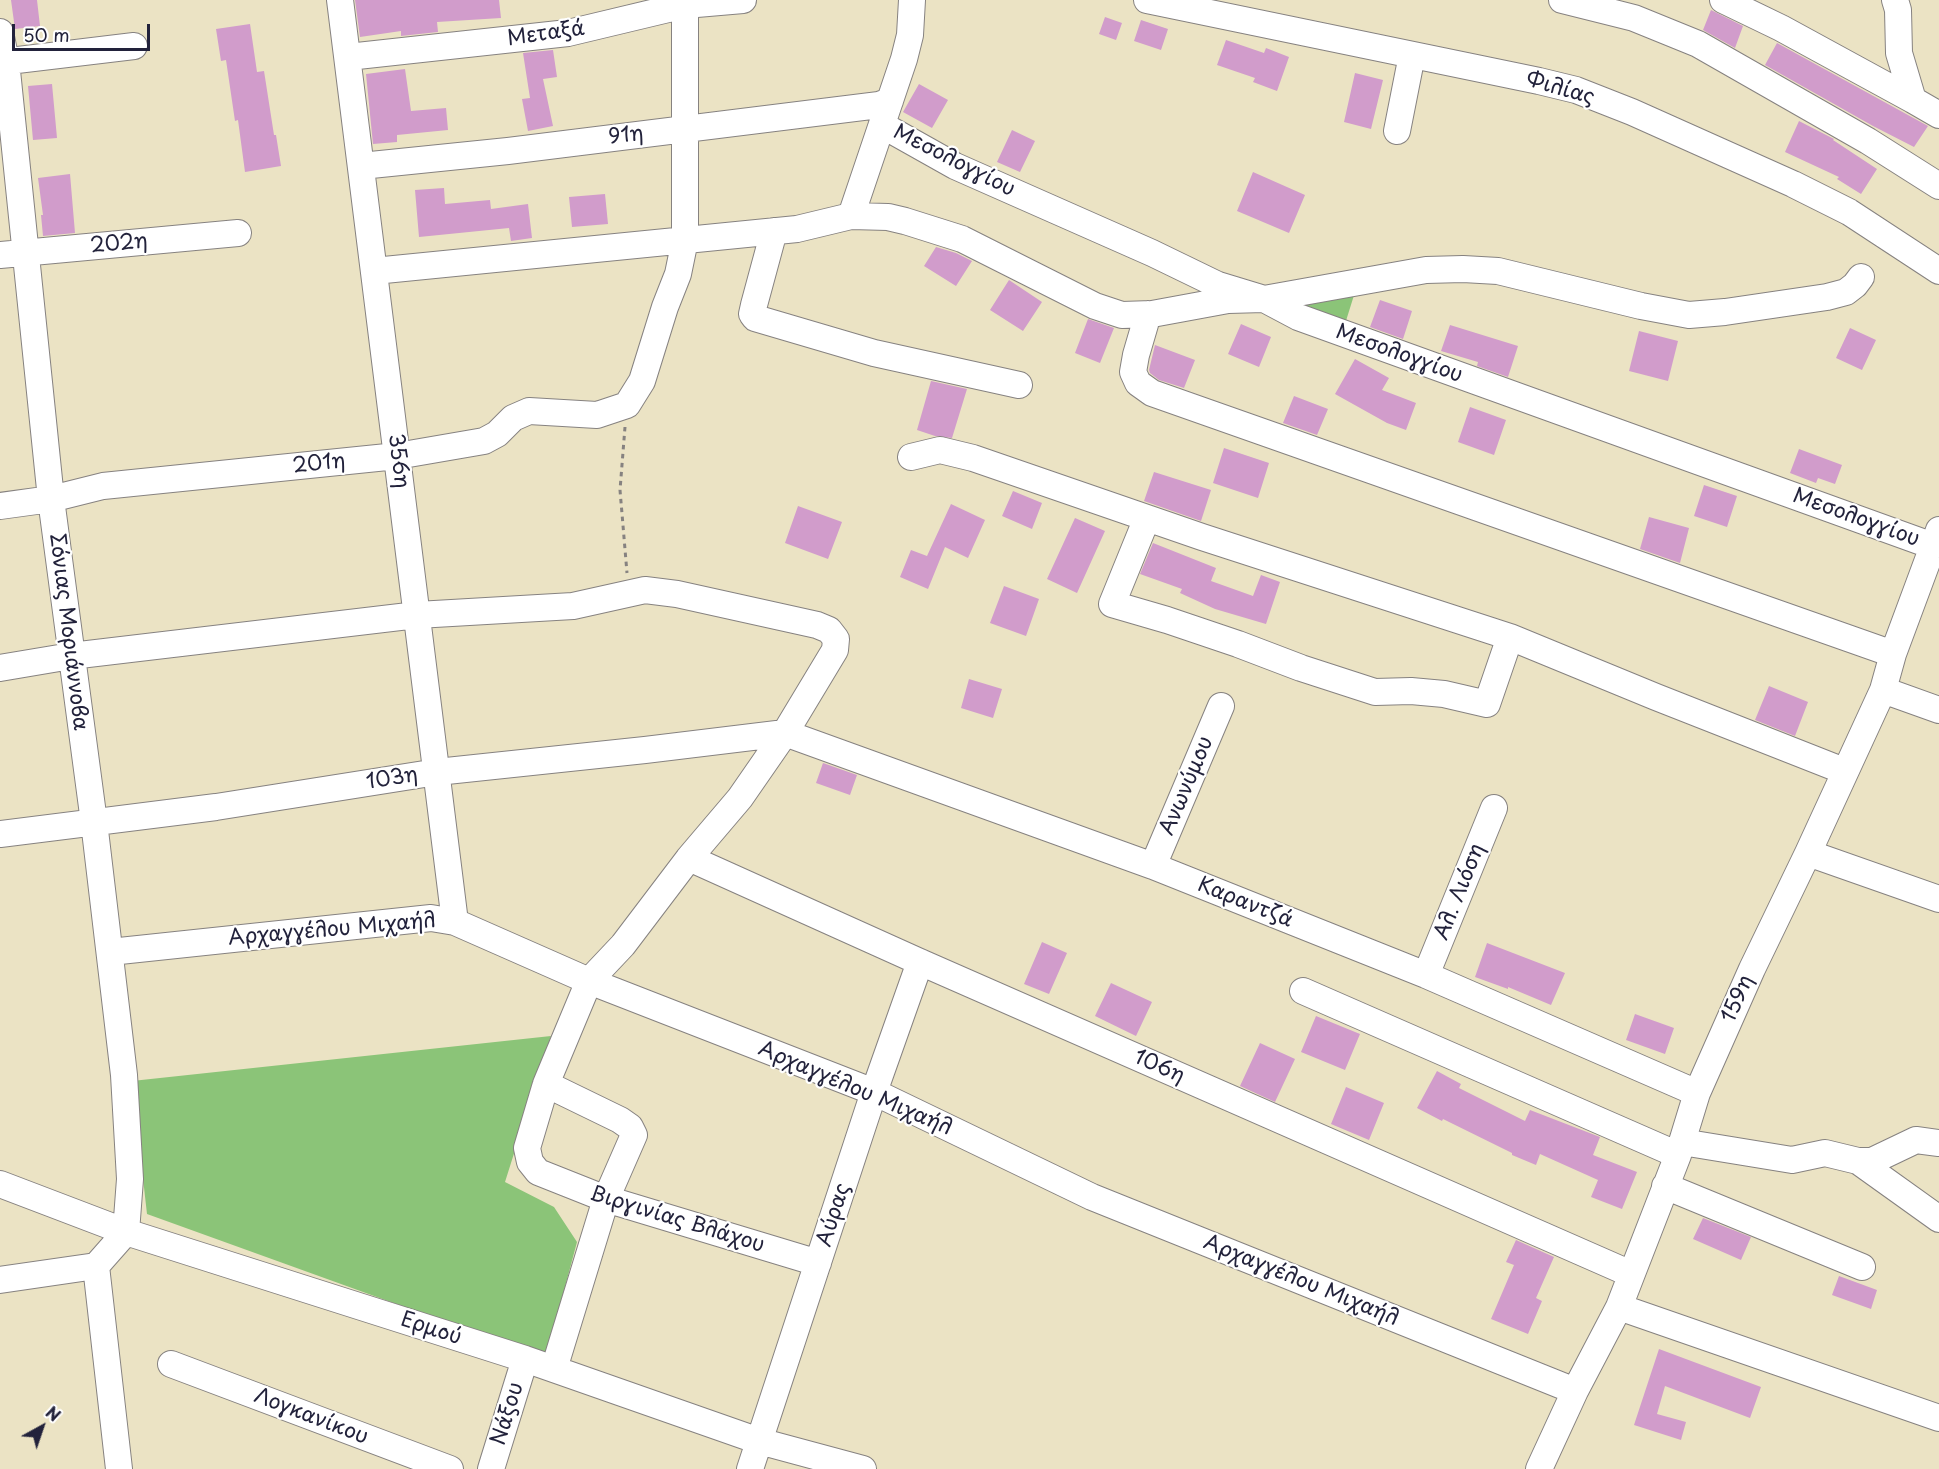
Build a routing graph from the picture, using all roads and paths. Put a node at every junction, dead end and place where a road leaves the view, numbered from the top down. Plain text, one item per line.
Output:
1 (340, 0) edge
2 (743, 0) edge
3 (912, 0) edge
4 (1148, 0) edge
5 (1562, 0) edge
6 (1723, 0) edge
7 (1895, 0) edge
8 (687, 2) edge
9 (0, 32) edge
10 (134, 46) dead end
11 (1412, 55) junction
12 (348, 57) junction
13 (3, 62) edge
14 (1913, 100) junction
15 (886, 113) junction
16 (1939, 115) edge
17 (686, 129) junction
18 (1397, 131) dead end
19 (361, 166) junction
20 (1939, 186) edge
21 (851, 216) junction
22 (774, 231) junction
23 (238, 233) dead end
24 (685, 240) junction
25 (26, 252) junction
26 (0, 255) edge
27 (374, 271) junction
28 (1939, 271) edge
29 (1861, 277) dead end
30 (1264, 299) junction
31 (1148, 314) junction
32 (1019, 385) dead end
33 (627, 405) junction
34 (397, 456) junction
35 (911, 457) dead end
36 (51, 499) junction
37 (0, 506) edge
38 (1147, 518) junction
39 (1936, 537) edge
40 (628, 593) junction
41 (417, 615) junction
42 (1510, 637) junction
43 (1893, 654) junction
44 (71, 656) junction
45 (0, 668) edge
46 (1883, 690) junction
47 (1221, 706) dead end
48 (1939, 710) edge
49 (785, 733) junction
50 (1844, 771) junction
51 (437, 772) junction
52 (1494, 808) dead end
53 (94, 822) junction
54 (0, 834) edge
55 (1808, 853) junction
56 (689, 858) junction
57 (1153, 866) junction
58 (1939, 899) edge
59 (455, 922) junction
60 (110, 952) junction
61 (920, 962) junction
62 (1426, 975) junction
63 (590, 981) junction
64 (1303, 991) dead end
65 (546, 1084) junction
66 (874, 1092) junction
67 (1697, 1093) junction
68 (1939, 1143) edge
69 (1680, 1149) junction
70 (1858, 1161) junction
71 (0, 1184) edge
72 (1665, 1186) junction
73 (606, 1199) junction
74 (1939, 1219) edge
75 (126, 1232) junction
76 (818, 1263) junction
77 (96, 1266) junction
78 (1862, 1267) dead end
79 (1631, 1274) junction
80 (0, 1280) edge
81 (1619, 1307) junction
82 (525, 1359) junction
83 (171, 1364) dead end
84 (554, 1369) junction
85 (1575, 1391) junction
86 (1939, 1418) edge
87 (759, 1441) junction
88 (119, 1469) edge
89 (450, 1469) edge
90 (491, 1469) edge
91 (750, 1469) edge
92 (863, 1469) edge
93 (1539, 1469) edge

1 - 12 street, 356η
2 - 8 street, Μεταξά
3 - 15 street
4 - 11 street, Φιλίας
5 - 20 street
6 - 14 street
7 - 14 street
8 - 12 street, Μεταξά
8 - 17 street
9 - 13 street, Σόνιας Μοριάννοβα
10 - 13 street
11 - 18 street
11 - 28 street, Φιλίας
12 - 19 street, 356η
13 - 25 street, Σόνιας Μοριάννοβα
14 - 16 street
15 - 17 street, 91η
15 - 21 street
15 - 30 street, Μεσολογγίου
17 - 19 street, 91η
17 - 24 street
19 - 27 street, 356η
21 - 22 street
21 - 31 street
22 - 24 street
22 - 32 street
23 - 25 street, 202η
24 - 27 street
24 - 33 street
25 - 26 street, 202η
25 - 36 street, Σόνιας Μοριάννοβα
27 - 34 street, 356η
29 - 30 street
30 - 31 street
30 - 39 street, Μεσολογγίου
31 - 43 street
33 - 34 street, 201η
33 - 40 path
34 - 36 street, 201η
34 - 41 street, 356η
35 - 38 street
36 - 37 street, 201η
36 - 44 street, Σόνιας Μοριάννοβα
38 - 42 street
38 - 42 street
39 - 43 street, 159η
40 - 41 street
40 - 49 street
41 - 44 street
41 - 51 street, 356η
42 - 50 street
43 - 46 street, 159η
44 - 45 street
44 - 53 street, Σόνιας Μοριάννοβα
46 - 48 street
46 - 50 street, 159η
47 - 57 street, Ανωνύμου
49 - 51 street, 103η
49 - 56 street
49 - 57 street, Καραντζά
50 - 55 street, 159η
51 - 53 street, 103η
51 - 59 street, 356η
52 - 62 street, Αλ. Λιόση
53 - 54 street, 103η
53 - 60 street, Σόνιας Μοριάννοβα
55 - 58 street
55 - 67 street, 159η
56 - 61 street, 106η
56 - 63 street
57 - 62 street, Καραντζά
59 - 60 street, Αρχαγγέλου Μιχαήλ
59 - 63 street, Αρχαγγέλου Μιχαήλ
60 - 75 street, Σόνιας Μοριάννοβα
61 - 66 street, Αύρας
61 - 79 street, 106η
62 - 67 street, Καραντζά
63 - 65 street
63 - 66 street, Αρχαγγέλου Μιχαήλ
64 - 69 street
65 - 73 street, Βιργινίας Βλάχου
65 - 73 street
66 - 76 street, Αύρας
66 - 85 street, Αρχαγγέλου Μιχαήλ
67 - 69 street, 159η
68 - 70 street
69 - 70 street
69 - 72 street, 159η
70 - 74 street
71 - 75 street, Ερμού
72 - 78 street
72 - 79 street, 159η
73 - 76 street, Βιργινίας Βλάχου
73 - 84 street
75 - 77 street
75 - 82 street, Ερμού
76 - 87 street, Αύρας
77 - 80 street
77 - 88 street
79 - 81 street, 159η
81 - 85 street, 159η
81 - 86 street
82 - 84 street, Ερμού
82 - 90 street, Νάξου
83 - 89 street, Λογκανίκου
84 - 87 street, Ερμού
85 - 93 street, 159η
87 - 91 street, Αύρας
87 - 92 street, Ερμού

